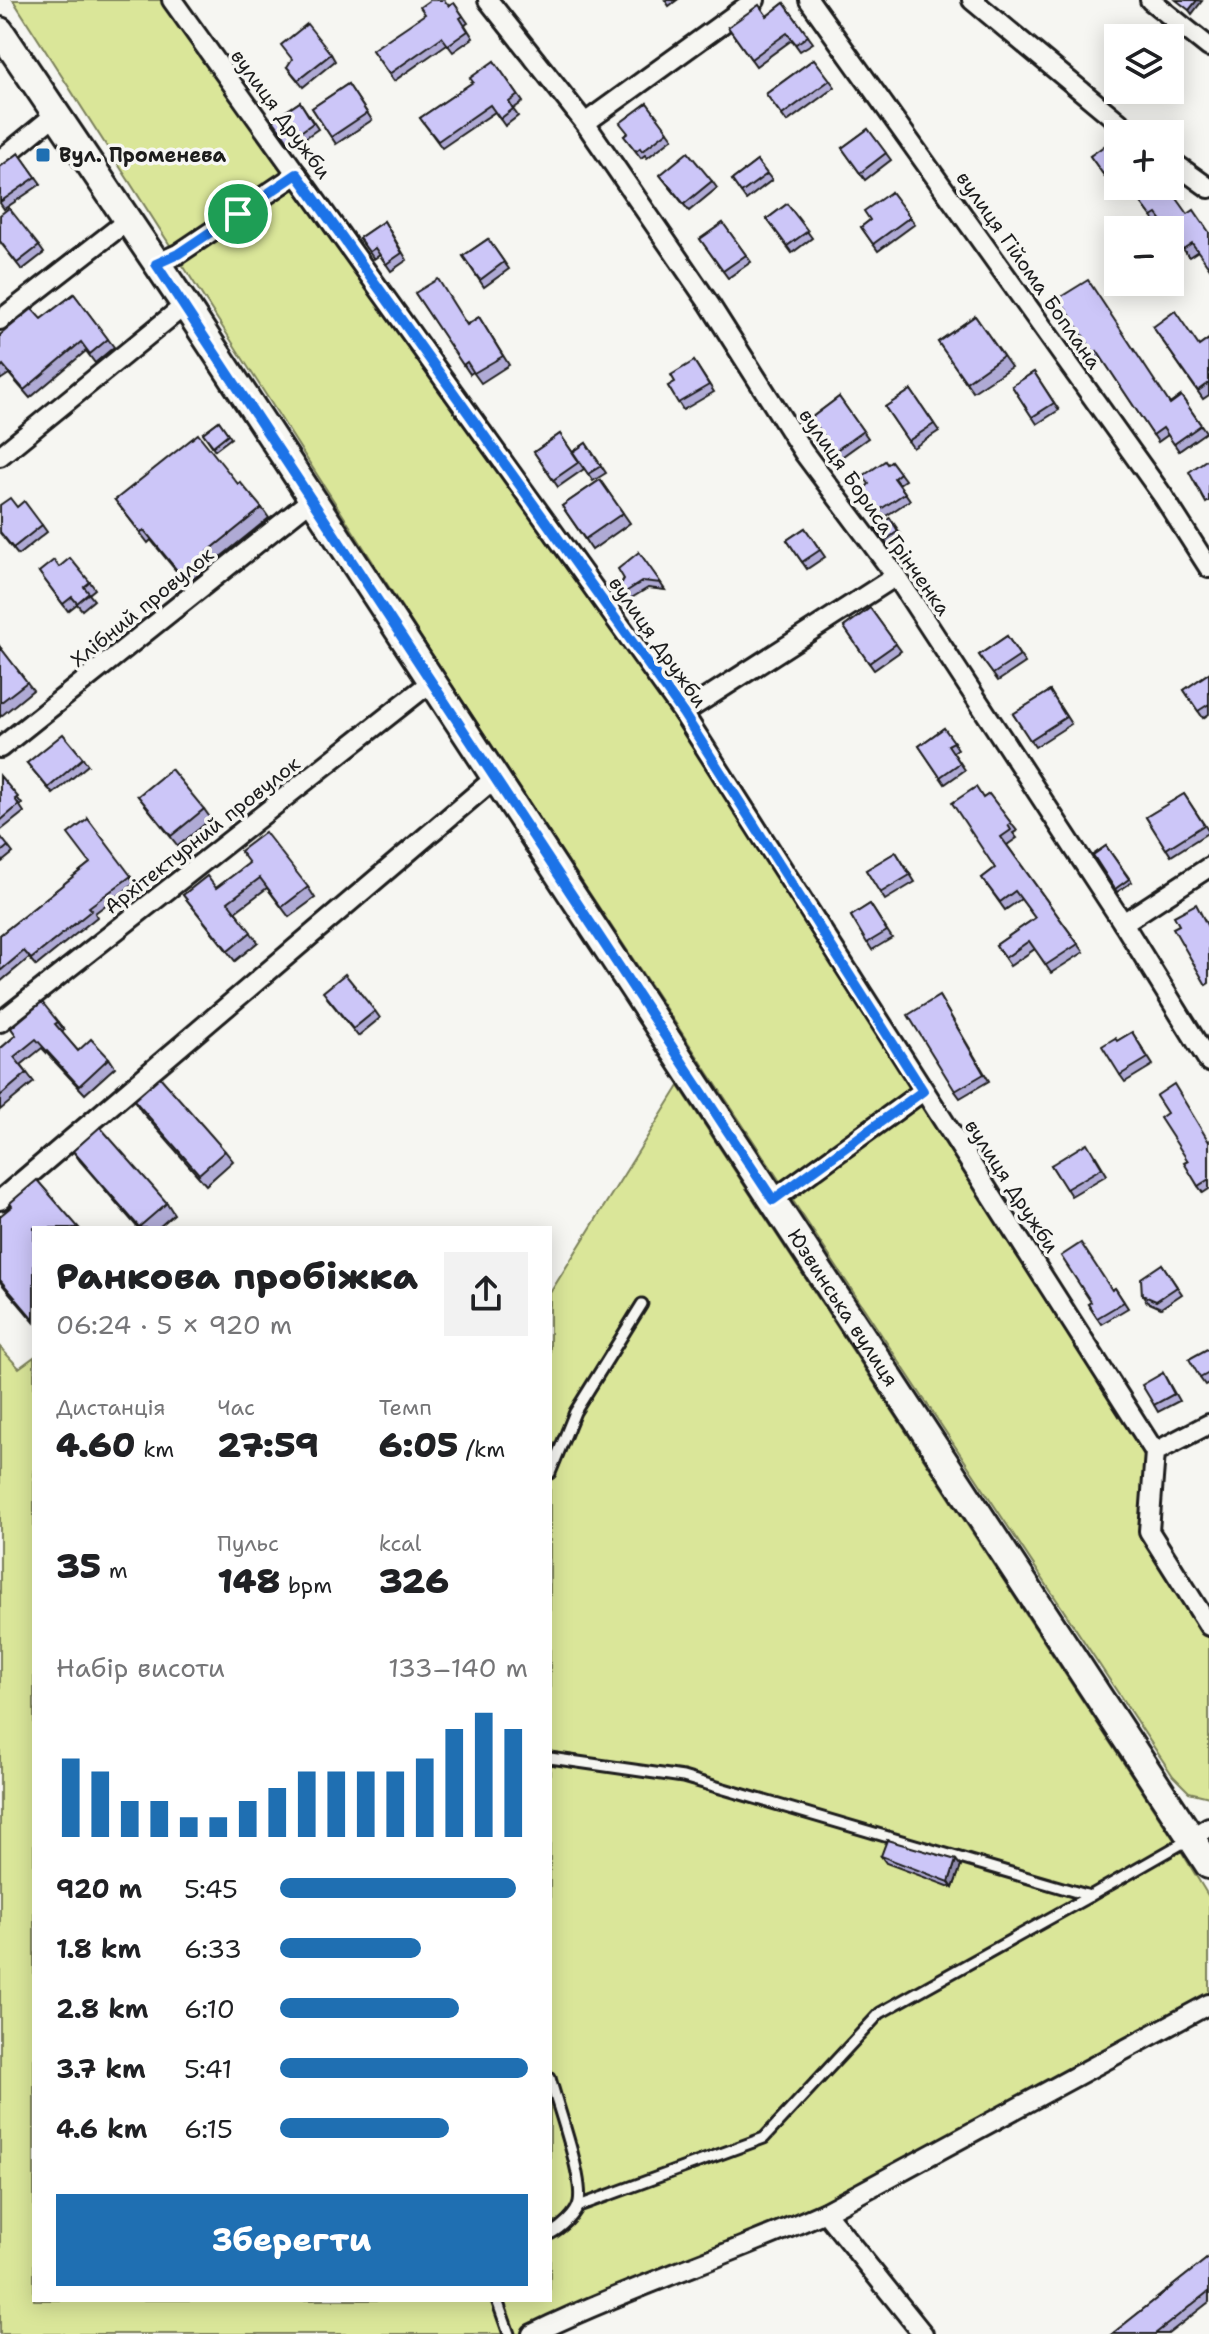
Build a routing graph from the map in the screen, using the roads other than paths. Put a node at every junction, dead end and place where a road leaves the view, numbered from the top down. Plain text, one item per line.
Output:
1 (172, 0) edge
2 (488, 0) edge
3 (755, 0) edge
4 (809, 0) edge
5 (972, 0) edge
6 (1150, 0) edge
7 (0, 31) edge
8 (1209, 47) edge
9 (56, 114) junction
10 (1116, 120) edge
11 (585, 123) junction
12 (0, 160) edge
13 (1184, 170) edge
14 (297, 174) junction
15 (1209, 188) edge
16 (127, 221) junction
17 (156, 264) junction
18 (185, 305) junction
19 (0, 320) edge
20 (0, 456) edge
21 (311, 500) junction
22 (1209, 568) edge
23 (896, 576) junction
24 (431, 682) junction
25 (683, 713) junction
26 (0, 748) edge
27 (495, 778) junction
28 (1209, 867) edge
29 (1123, 923) junction
30 (0, 1022) edge
31 (1209, 1062) edge
32 (923, 1091) junction
33 (0, 1200) edge
34 (773, 1200) junction
35 (642, 1304) dead end
36 (1209, 1424) edge
37 (1155, 1452) junction
38 (552, 1468) edge
39 (1209, 1626) edge
40 (552, 1758) edge
41 (1200, 1832) edge
42 (1209, 1865) edge
43 (1090, 1896) junction
44 (1209, 2004) edge
45 (552, 2085) edge
46 (579, 2206) junction
47 (825, 2212) junction
48 (552, 2233) edge
49 (498, 2302) edge
50 (509, 2334) edge
51 (532, 2334) edge
52 (923, 2334) edge

1 - 14 street, вулиця Дружби
2 - 11 street, вулиця Бориса Грінченка
3 - 11 street
4 - 22 street, вулиця Гійома Боплана
5 - 10 street
6 - 8 street
7 - 9 main road, Юзвинська вулиця
9 - 12 street
9 - 16 main road, Юзвинська вулиця
11 - 23 street, вулиця Бориса Грінченка
13 - 15 street
14 - 17 street
14 - 25 street, вулиця Дружби
16 - 17 main road, Юзвинська вулиця
16 - 19 street
17 - 18 main road, Юзвинська вулиця
18 - 20 street
18 - 21 main road, Юзвинська вулиця
21 - 24 main road, Юзвинська вулиця
21 - 26 street, Хлібний провулок
23 - 25 street
23 - 29 street, вулиця Бориса Грінченка
24 - 27 main road, Юзвинська вулиця
24 - 30 street, Архітектурний провулок
25 - 32 street, вулиця Дружби
27 - 33 street
27 - 34 main road, Юзвинська вулиця
28 - 29 street
29 - 31 street, вулиця Бориса Грінченка
32 - 34 street
32 - 37 street, вулиця Дружби
34 - 41 main road, Юзвинська вулиця
35 - 38 lane
36 - 37 street
37 - 39 street
40 - 43 lane
41 - 42 main road, Юзвинська вулиця
41 - 43 lane
43 - 46 lane
44 - 47 street
45 - 46 lane
46 - 48 lane
47 - 51 street
47 - 52 street
49 - 50 lane

